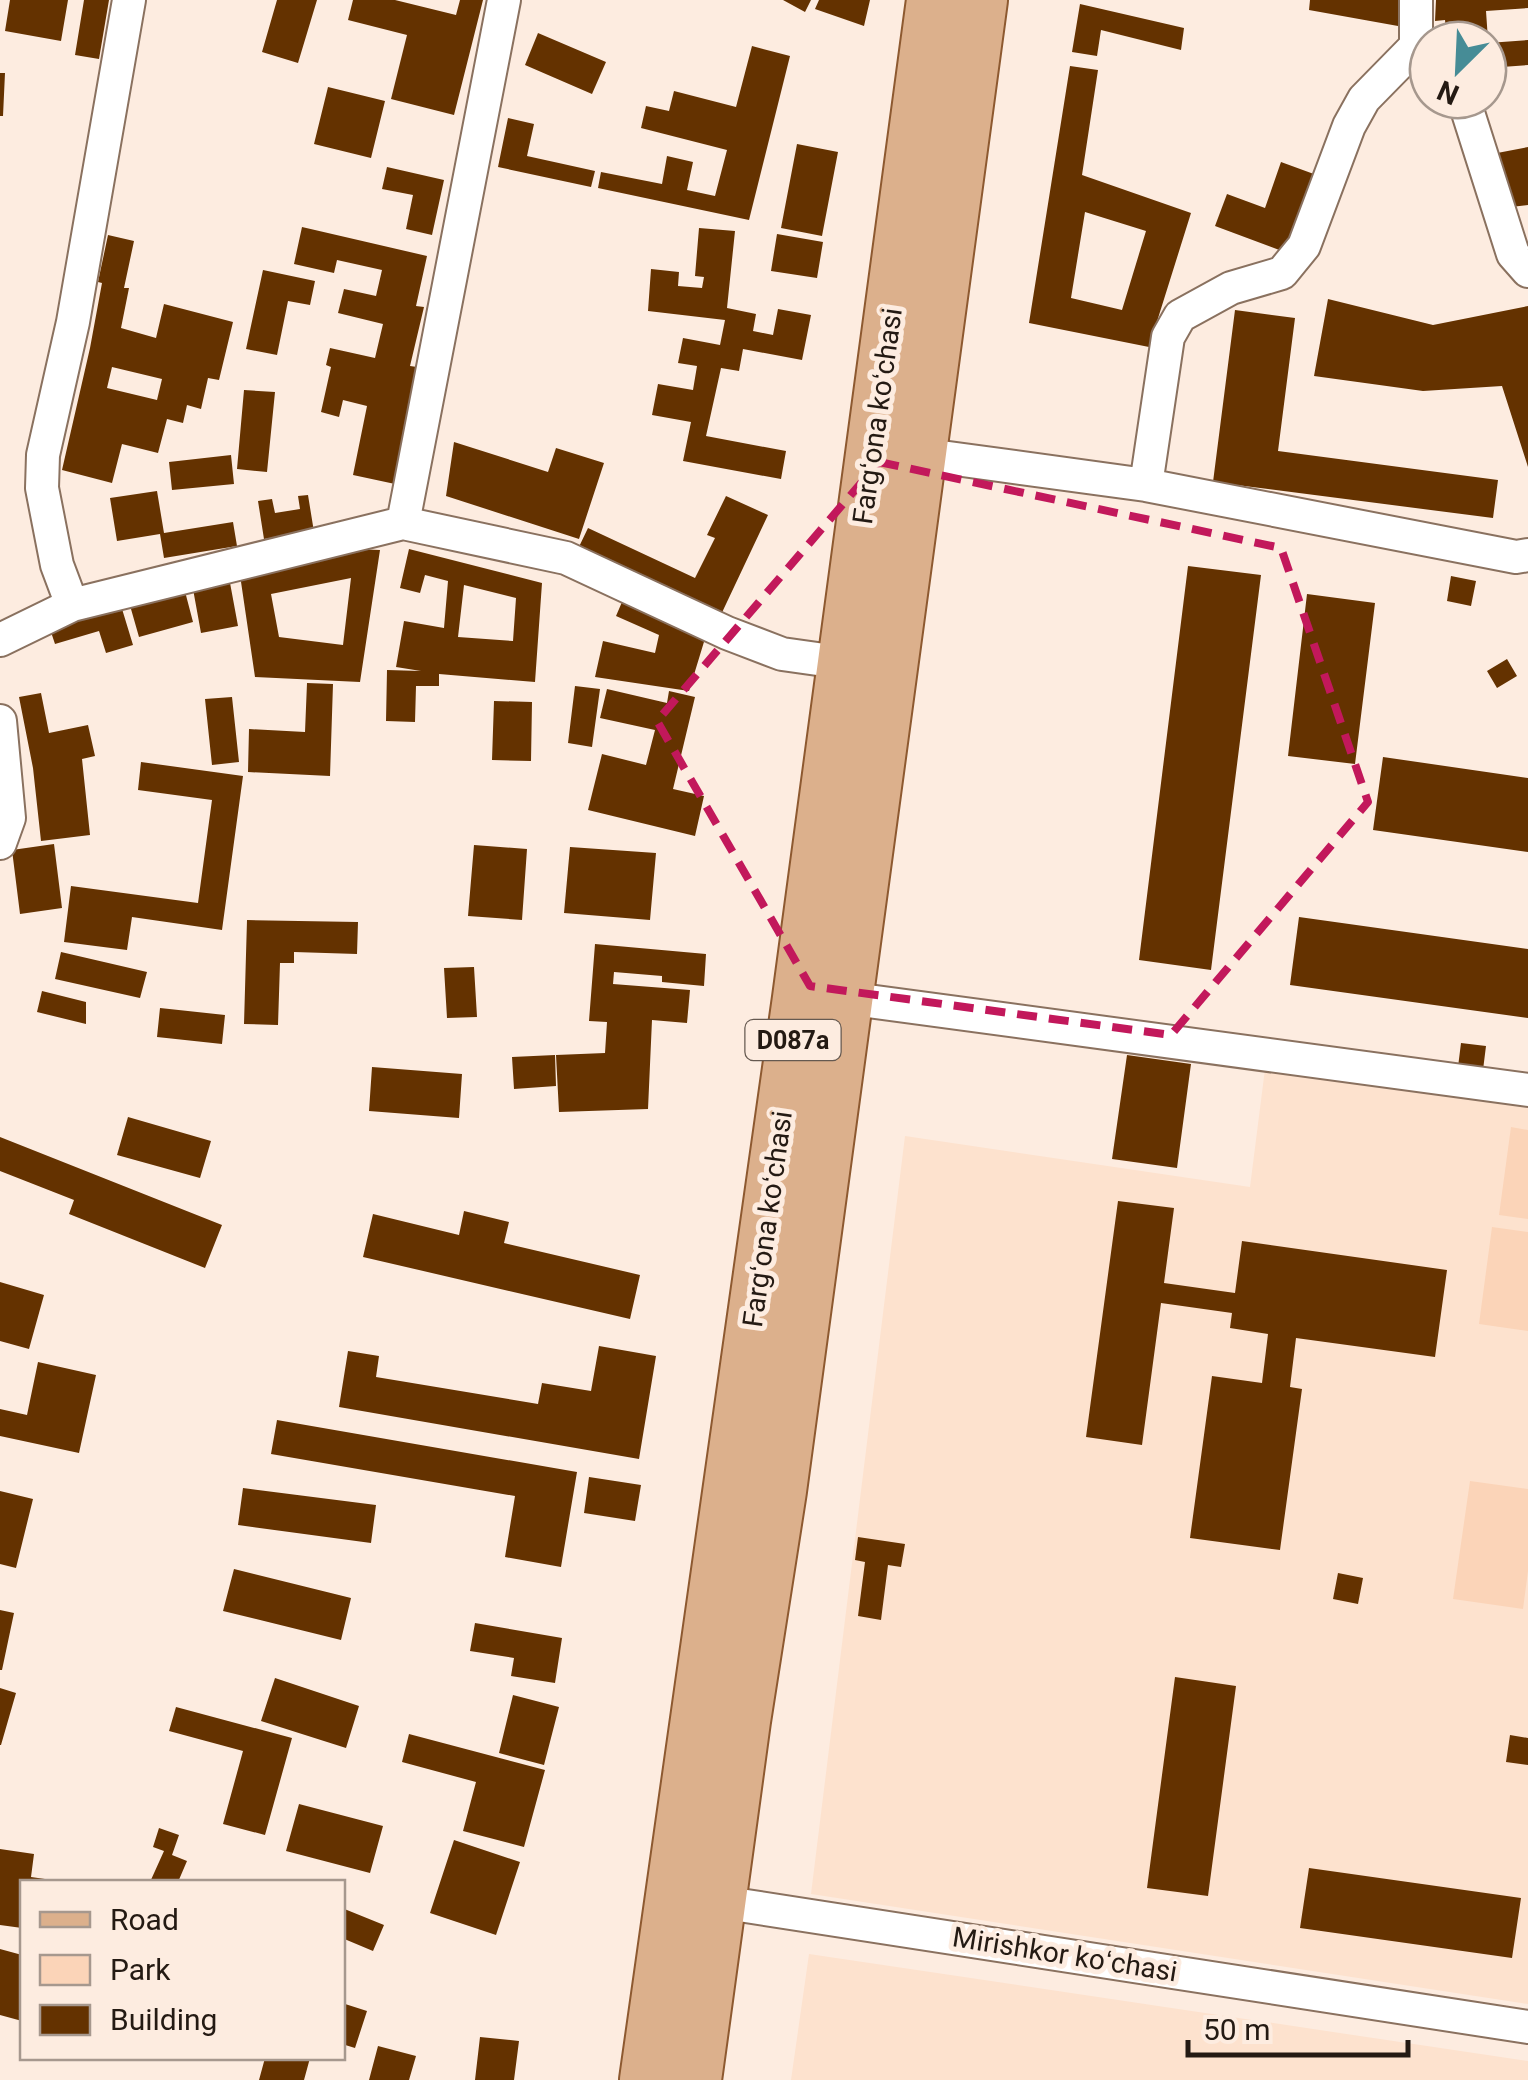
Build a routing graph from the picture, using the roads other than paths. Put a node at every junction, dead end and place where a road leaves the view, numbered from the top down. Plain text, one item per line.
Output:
1 (129, 0) edge
2 (504, 0) edge
3 (933, 0) edge
4 (980, 0) edge
5 (1408, 63) edge
6 (1470, 120) edge
7 (1528, 272) edge
8 (920, 454) junction
9 (1146, 485) junction
10 (404, 524) junction
11 (1524, 561) edge
12 (72, 605) junction
13 (0, 640) edge
14 (867, 666) junction
15 (0, 721) edge
16 (0, 843) edge
17 (846, 998) junction
18 (1528, 1090) edge
19 (720, 1717) junction
20 (720, 1902) junction
21 (1528, 2027) edge
22 (646, 2080) edge
23 (695, 2080) edge

1 - 12 street
2 - 10 street
3 - 14 main road, Fargʻona koʻchasi / D087a
4 - 8 main road, Fargʻona koʻchasi / D087a
5 - 9 street
6 - 7 street
8 - 9 street
8 - 14 main road, Fargʻona koʻchasi / D087a
9 - 11 street
10 - 12 street
10 - 14 street
12 - 13 street
14 - 17 main road, Fargʻona koʻchasi / D087a
14 - 19 main road, Fargʻona koʻchasi / D087a
15 - 16 street
17 - 18 street
17 - 19 main road, Fargʻona koʻchasi / D087a
19 - 20 main road, Fargʻona koʻchasi / D087a
19 - 22 main road, Fargʻona koʻchasi / D087a
20 - 21 street, Mirishkor koʻchasi
20 - 23 main road, Fargʻona koʻchasi / D087a

